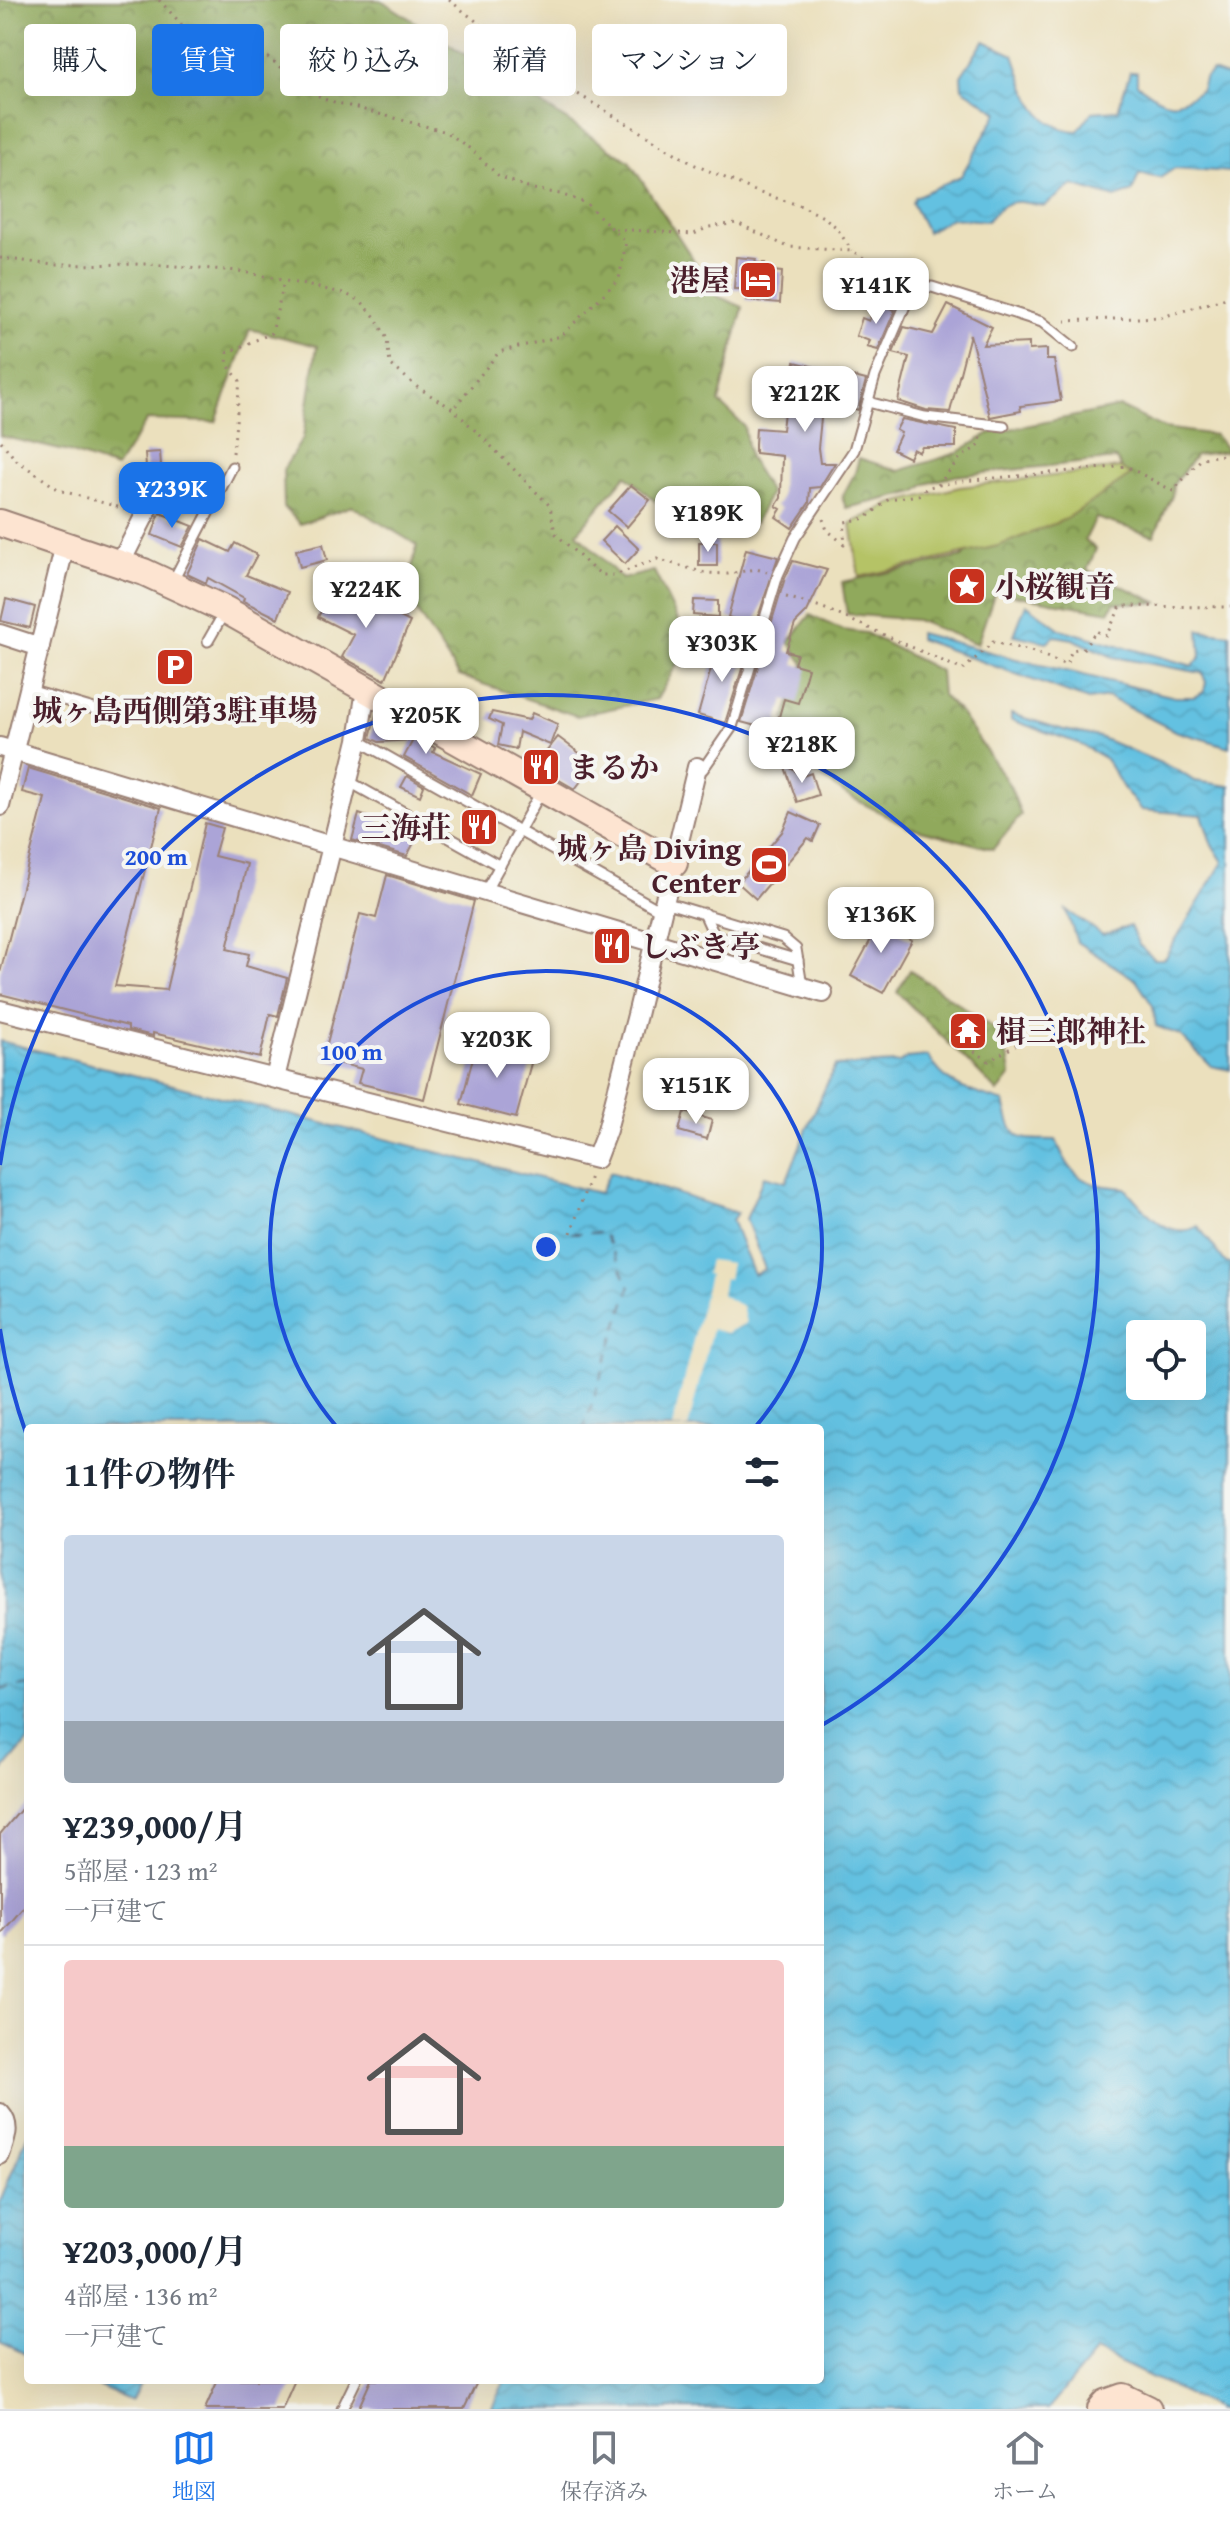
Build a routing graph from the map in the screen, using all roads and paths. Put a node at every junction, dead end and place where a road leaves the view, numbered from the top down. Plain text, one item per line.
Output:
1 (159, 0) edge
2 (449, 0) edge
3 (615, 229) junction
4 (852, 251) junction
5 (0, 258) edge
6 (284, 281) junction
7 (913, 287) junction
8 (1230, 297) edge
9 (1042, 322) junction
10 (1073, 347) dead end
11 (868, 402) junction
12 (453, 409) junction
13 (982, 424) junction
14 (1004, 426) dead end
15 (1, 441) edge
16 (1223, 455) dead end
17 (232, 467) joint
18 (937, 486) junction
19 (151, 503) joint
20 (818, 506) junction
21 (0, 523) edge
22 (65, 545) junction
23 (120, 564) junction
24 (778, 575) junction
25 (172, 583) junction
26 (772, 593) junction
27 (1230, 607) edge
28 (226, 610) junction
29 (0, 634) edge
30 (208, 641) dead end
31 (40, 647) junction
32 (29, 690) junction
33 (366, 690) junction
34 (118, 716) dead end
35 (358, 740) junction
36 (7, 749) edge
37 (697, 767) joint
38 (348, 781) junction
39 (542, 790) junction
40 (0, 806) edge
41 (519, 833) junction
42 (333, 846) junction
43 (674, 863) junction
44 (500, 866) junction
45 (485, 892) junction
46 (663, 906) junction
47 (704, 913) junction
48 (654, 942) junction
49 (798, 960) junction
50 (802, 986) junction
51 (823, 993) dead end
52 (0, 1010) edge
53 (969, 1037) dead end
54 (1021, 1042) dead end
55 (275, 1078) junction
56 (596, 1159) junction
57 (571, 1233) dead end
58 (0, 2113) edge
59 (0, 2155) edge
60 (354, 2384) edge
61 (342, 2409) edge
62 (1101, 2409) edge
63 (1148, 2409) edge

1 - 3 path
2 - 4 path
3 - 4 path
3 - 12 path
4 - 7 path
5 - 6 path
6 - 12 path
6 - 17 path
7 - 9 lane
7 - 11 lane
8 - 9 path
9 - 10 lane
11 - 13 lane
11 - 20 lane
12 - 24 path
13 - 14 lane
13 - 18 path
15 - 19 path
16 - 18 path
17 - 25 lane
18 - 20 path
19 - 23 street
20 - 24 lane
21 - 22 street
22 - 23 street
22 - 31 street
23 - 25 street
24 - 26 lane
25 - 28 street
26 - 27 path
26 - 37 lane
28 - 30 lane
28 - 33 street
29 - 31 street
31 - 32 street
32 - 34 lane
32 - 36 street
33 - 35 street
33 - 39 street
35 - 38 street
35 - 41 lane
36 - 40 street
36 - 42 street
37 - 43 street
38 - 42 street
38 - 44 lane
39 - 41 lane
39 - 43 street
41 - 44 lane
41 - 46 lane
42 - 45 street
42 - 55 street
43 - 46 street
44 - 45 lane
45 - 48 street
46 - 47 lane
46 - 48 street
47 - 49 lane
47 - 49 lane
48 - 50 street
48 - 56 street
49 - 50 lane
50 - 51 street
52 - 55 street
53 - 54 path
55 - 56 street
56 - 57 path
58 - 59 street
60 - 61 lane
62 - 63 street

